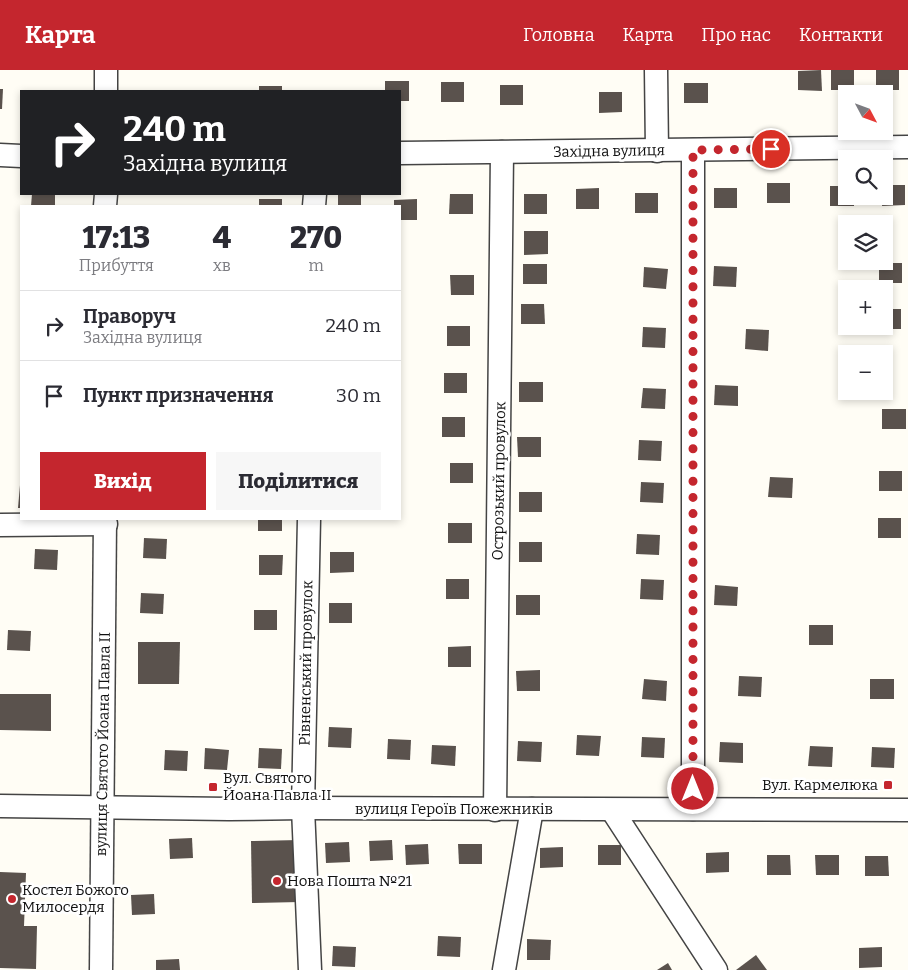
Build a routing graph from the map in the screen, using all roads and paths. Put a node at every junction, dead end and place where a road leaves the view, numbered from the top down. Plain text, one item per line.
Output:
1 (106, 70) edge
2 (656, 70) edge
3 (106, 90) edge
4 (908, 148) edge
5 (657, 150) junction
6 (693, 150) junction
7 (502, 152) junction
8 (401, 153) edge
9 (0, 155) edge
10 (20, 156) edge
11 (309, 520) edge
12 (105, 521) edge
13 (0, 525) edge
14 (0, 806) edge
15 (102, 808) junction
16 (303, 808) junction
17 (532, 809) junction
18 (693, 809) junction
19 (495, 810) junction
20 (612, 810) junction
21 (908, 810) edge
22 (101, 970) edge
23 (310, 970) edge
24 (504, 970) edge
25 (716, 970) edge

1 - 3 street
2 - 5 street
4 - 6 street, Західна вулиця
5 - 6 street, Західна вулиця
5 - 7 street, Західна вулиця
6 - 18 street
7 - 8 street, Західна вулиця
7 - 19 street, Острозький провулок
9 - 10 street
11 - 16 street, Рівненський провулок
12 - 13 street
12 - 15 street, вулиця Святого Йоана Павла II
14 - 15 street, вулиця Героїв Пожежників
15 - 16 street, вулиця Героїв Пожежників
15 - 22 street, вулиця Святого Йоана Павла II
16 - 19 street, вулиця Героїв Пожежників
16 - 23 street, Рівненський провулок
17 - 19 street, вулиця Героїв Пожежників
17 - 20 street, вулиця Героїв Пожежників
17 - 24 street
18 - 20 street, вулиця Героїв Пожежників
18 - 21 street, вулиця Героїв Пожежників
20 - 25 street

